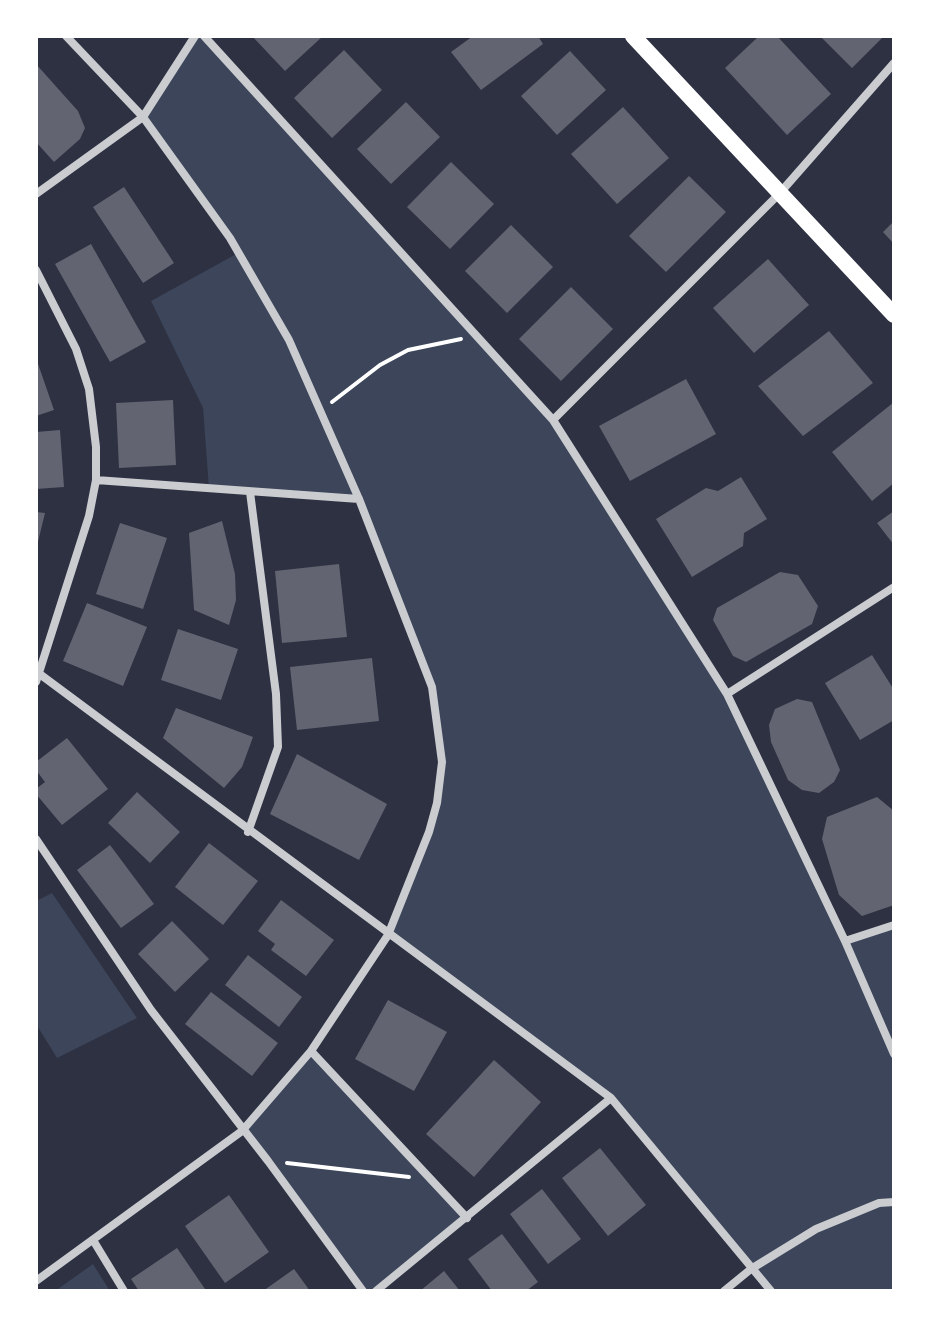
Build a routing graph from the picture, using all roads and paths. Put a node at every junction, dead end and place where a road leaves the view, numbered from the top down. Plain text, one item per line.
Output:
1 (66, 36) edge
2 (195, 36) edge
3 (204, 36) edge
4 (633, 36) edge
5 (894, 63) edge
6 (143, 117) junction
7 (36, 194) edge
8 (779, 194) junction
9 (36, 270) edge
10 (894, 315) edge
11 (479, 338) junction
12 (324, 419) junction
13 (553, 420) junction
14 (96, 480) junction
15 (250, 492) junction
16 (359, 499) junction
17 (894, 587) edge
18 (38, 678) edge
19 (727, 694) junction
20 (248, 832) junction
21 (36, 839) edge
22 (894, 925) edge
23 (388, 935) junction
24 (845, 941) junction
25 (311, 1051) junction
26 (894, 1054) edge
27 (611, 1098) junction
28 (242, 1131) junction
29 (268, 1161) junction
30 (431, 1179) junction
31 (894, 1202) edge
32 (467, 1218) junction
33 (93, 1240) junction
34 (751, 1269) junction
35 (36, 1281) edge
36 (124, 1291) edge
37 (363, 1291) edge
38 (376, 1291) edge
39 (724, 1291) edge
40 (771, 1291) edge

1 - 6 street
2 - 6 street
3 - 11 street
4 - 8 main road
5 - 8 street
6 - 7 street
6 - 12 street
8 - 10 main road
8 - 13 street
9 - 14 street
11 - 12 path
11 - 13 street
12 - 16 street
13 - 19 street
14 - 15 street
14 - 18 street
15 - 16 street
15 - 20 street
16 - 23 street
17 - 19 street
18 - 20 street
19 - 24 street
20 - 23 street
21 - 28 street
22 - 24 street
23 - 25 street
23 - 27 street
24 - 26 street
25 - 28 street
25 - 30 street
27 - 32 street
27 - 34 street
28 - 29 street
28 - 33 street
29 - 30 path
29 - 37 street
30 - 32 street
31 - 34 street
32 - 38 street
33 - 35 street
33 - 36 street
34 - 39 street
34 - 40 street

